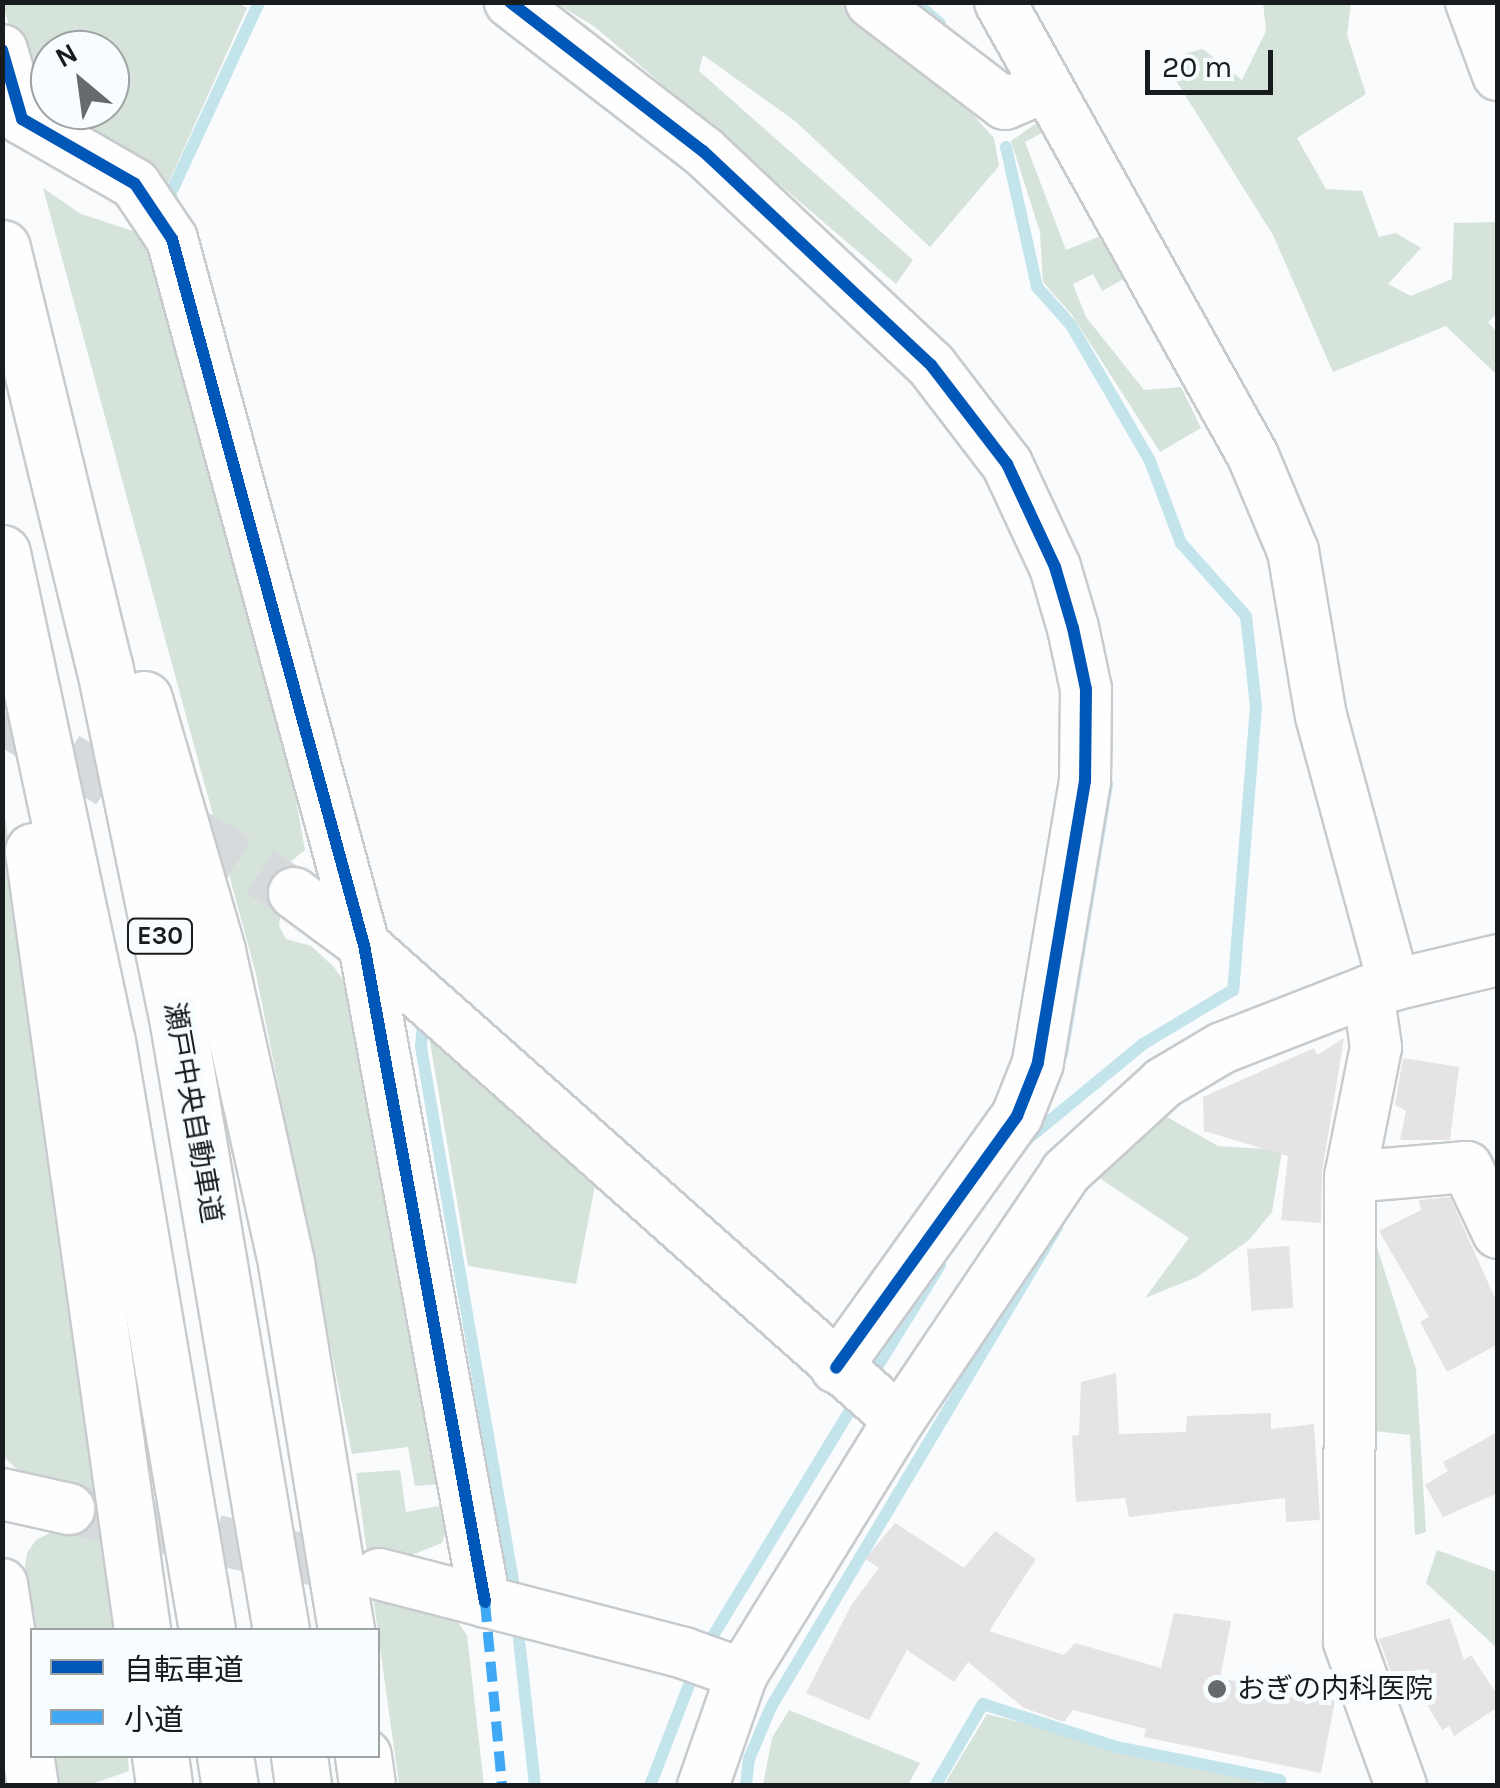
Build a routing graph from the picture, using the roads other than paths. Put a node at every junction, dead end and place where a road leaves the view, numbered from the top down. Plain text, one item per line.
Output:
1 (510, 2) edge
2 (871, 2) edge
3 (1000, 2) edge
4 (1471, 2) edge
5 (2, 50) edge
6 (1498, 75) edge
7 (1044, 87) junction
8 (2, 248) edge
9 (67, 512) junction
10 (2, 552) edge
11 (34, 686) junction
12 (294, 893) tunnel mouth
13 (364, 944) junction
14 (1498, 960) edge
15 (1381, 988) junction
16 (1350, 1178) junction
17 (1498, 1233) edge
18 (865, 1392) junction
19 (2, 1494) edge
20 (69, 1509) tunnel mouth
21 (379, 1574) tunnel mouth
22 (2, 1584) edge
23 (484, 1602) junction
24 (142, 1628) edge
25 (207, 1628) edge
26 (281, 1628) edge
27 (346, 1628) edge
28 (713, 1663) junction
29 (160, 1758) edge
30 (226, 1758) edge
31 (299, 1758) edge
32 (363, 1758) edge
33 (33, 1786) edge
34 (164, 1786) edge
35 (230, 1786) edge
36 (303, 1786) edge
37 (367, 1786) edge
38 (703, 1786) edge
39 (1401, 1786) edge

1 - 18 street
2 - 7 street
3 - 7 street
4 - 6 street
5 - 13 street
7 - 15 street
8 - 9 highway, 瀬戸中央自動車道 / E30
9 - 26 highway, 瀬戸中央自動車道 / E30
9 - 27 highway
10 - 11 highway, E30
11 - 24 highway
11 - 25 highway, E30
12 - 13 street
13 - 18 street
13 - 23 street
14 - 15 street
15 - 16 street
15 - 18 street
16 - 17 street
16 - 39 street
18 - 28 street
19 - 20 street
21 - 23 street
22 - 33 street
23 - 28 street
28 - 38 street
29 - 34 highway
30 - 35 highway
31 - 36 highway
32 - 37 highway

